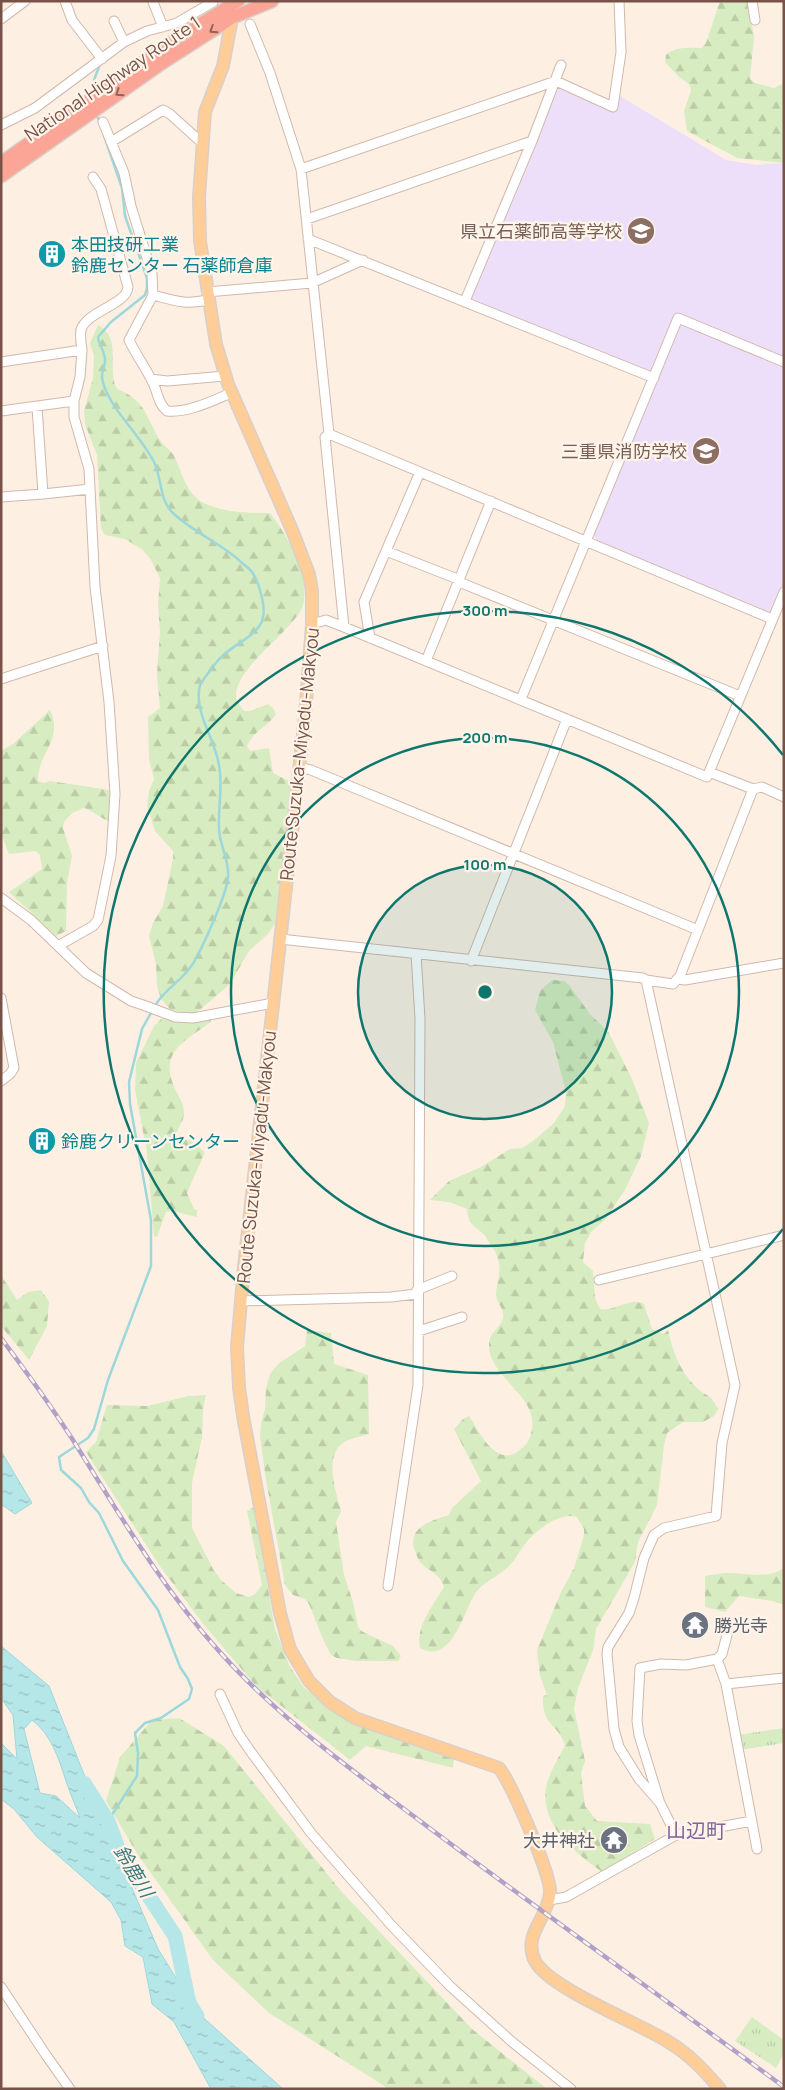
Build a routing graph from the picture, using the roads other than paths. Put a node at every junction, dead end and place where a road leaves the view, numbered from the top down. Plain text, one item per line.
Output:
1 (25, 1) edge
2 (65, 1) edge
3 (238, 1) edge
4 (272, 1) edge
5 (619, 1) edge
6 (752, 1) edge
7 (153, 2) edge
8 (213, 2) edge
9 (231, 18) junction
10 (1, 19) edge
11 (755, 20) dead end
12 (114, 21) dead end
13 (250, 24) dead end
14 (163, 27) junction
15 (124, 42) junction
16 (102, 59) junction
17 (156, 60) junction
18 (561, 65) dead end
19 (556, 81) junction
20 (104, 122) dead end
21 (1, 125) edge
22 (532, 141) junction
23 (110, 142) junction
24 (202, 143) junction
25 (28, 150) junction
26 (1, 163) edge
27 (301, 169) junction
28 (1, 176) edge
29 (93, 177) dead end
30 (306, 219) junction
31 (308, 239) junction
32 (364, 260) junction
33 (312, 283) junction
34 (153, 295) junction
35 (208, 296) junction
36 (465, 301) junction
37 (82, 350) junction
38 (1, 362) edge
39 (784, 362) edge
40 (225, 376) junction
41 (654, 378) junction
42 (151, 380) junction
43 (231, 393) junction
44 (74, 401) junction
45 (37, 406) junction
46 (1, 411) edge
47 (329, 434) junction
48 (420, 472) junction
49 (90, 489) junction
50 (42, 494) junction
51 (1, 497) edge
52 (491, 501) junction
53 (587, 541) junction
54 (386, 551) junction
55 (460, 581) junction
56 (784, 592) edge
57 (772, 619) junction
58 (554, 620) junction
59 (312, 624) junction
60 (344, 627) junction
61 (370, 638) junction
62 (103, 646) junction
63 (426, 661) junction
64 (1, 679) edge
65 (740, 696) junction
66 (521, 700) junction
67 (567, 719) junction
68 (299, 767) junction
69 (709, 772) junction
70 (753, 789) junction
71 (784, 797) edge
72 (514, 854) junction
73 (1, 898) edge
74 (698, 930) junction
75 (280, 939) junction
76 (58, 946) junction
77 (416, 954) junction
78 (471, 961) junction
79 (784, 963) edge
80 (646, 980) junction
81 (677, 980) junction
82 (1, 998) edge
83 (273, 1003) junction
84 (1, 1080) edge
85 (784, 1235) edge
86 (706, 1254) junction
87 (452, 1276) dead end
88 (599, 1280) dead end
89 (417, 1292) junction
90 (240, 1301) junction
91 (462, 1317) dead end
92 (418, 1330) junction
93 (388, 1586) dead end
94 (727, 1635) dead end
95 (717, 1659) junction
96 (784, 1678) edge
97 (726, 1684) junction
98 (220, 1694) dead end
99 (660, 1803) junction
100 (752, 1820) junction
101 (676, 1835) junction
102 (757, 1849) dead end
103 (549, 1900) junction
104 (1, 1987) edge
105 (718, 2088) edge
106 (70, 2089) edge
107 (572, 2089) edge

1 - 10 street
2 - 16 street
3 - 9 main road, Route Suzuka-Miyadu-Makyou
3 - 17 highway, National Highway Route 1
4 - 9 highway, National Highway Route 1
5 - 19 street
6 - 11 street
7 - 14 street
8 - 14 street
9 -> 17 highway, National Highway Route 1
9 - 24 main road, Route Suzuka-Miyadu-Makyou
12 - 15 street
13 - 27 street
14 - 15 street
15 - 16 street
16 - 21 street
17 - 25 highway, National Highway Route 1
18 - 19 street
19 - 22 street
19 - 27 street
20 - 23 street
22 - 30 street
22 - 36 street
23 - 24 street
23 - 34 street
24 - 35 main road, Route Suzuka-Miyadu-Makyou
25 - 26 highway, National Highway Route 1
25 - 28 highway, National Highway Route 1
27 - 30 street
29 - 37 street
30 - 31 street
31 - 32 street
31 - 33 street
32 - 33 street
32 - 36 street
33 - 35 street
33 - 47 street
34 - 35 street
34 - 42 street
35 - 40 main road, Route Suzuka-Miyadu-Makyou
36 - 41 street
37 - 38 street
37 - 44 street
39 - 41 street
40 - 42 street
40 - 43 main road, Route Suzuka-Miyadu-Makyou
41 - 53 street
42 - 43 street
43 - 59 main road, Route Suzuka-Miyadu-Makyou
44 - 45 street
44 - 49 street
45 - 46 street
45 - 50 street
47 - 48 street
47 - 60 street
48 - 52 street
48 - 54 street
49 - 50 street
49 - 62 street
50 - 51 street
52 - 53 street
52 - 55 street
53 - 57 street
53 - 58 street
54 - 55 street
54 - 61 street
55 - 58 street
55 - 63 street
56 - 57 street
57 - 65 street
58 - 65 street
58 - 66 street
59 - 60 street
59 - 68 main road, Route Suzuka-Miyadu-Makyou
60 - 61 street
61 - 63 street
62 - 64 street
62 - 76 street
63 - 66 street
65 - 69 street
66 - 67 street
67 - 69 street
67 - 72 street
68 - 72 street
68 - 75 main road, Route Suzuka-Miyadu-Makyou
69 - 70 street
70 - 71 street
70 - 74 street
72 - 74 street
72 - 78 street
73 - 76 street
74 - 81 street
75 - 77 street
75 - 83 main road, Route Suzuka-Miyadu-Makyou
76 - 83 street
77 - 78 street
77 - 89 street
78 - 80 street
79 - 81 street
80 - 81 street
80 - 86 street
82 - 84 street
83 - 90 main road, Route Suzuka-Miyadu-Makyou
85 - 86 street
86 - 88 street
86 - 99 street
87 - 89 street
89 - 90 street
89 - 92 street
90 - 103 main road, Route Suzuka-Miyadu-Makyou
91 - 92 street
92 - 93 street
94 - 95 street
95 - 97 street
95 - 99 street
96 - 97 street
97 - 100 street
98 - 107 street
99 - 101 street
100 - 101 street
100 - 102 street
101 - 103 street
103 - 105 main road
104 - 106 street

